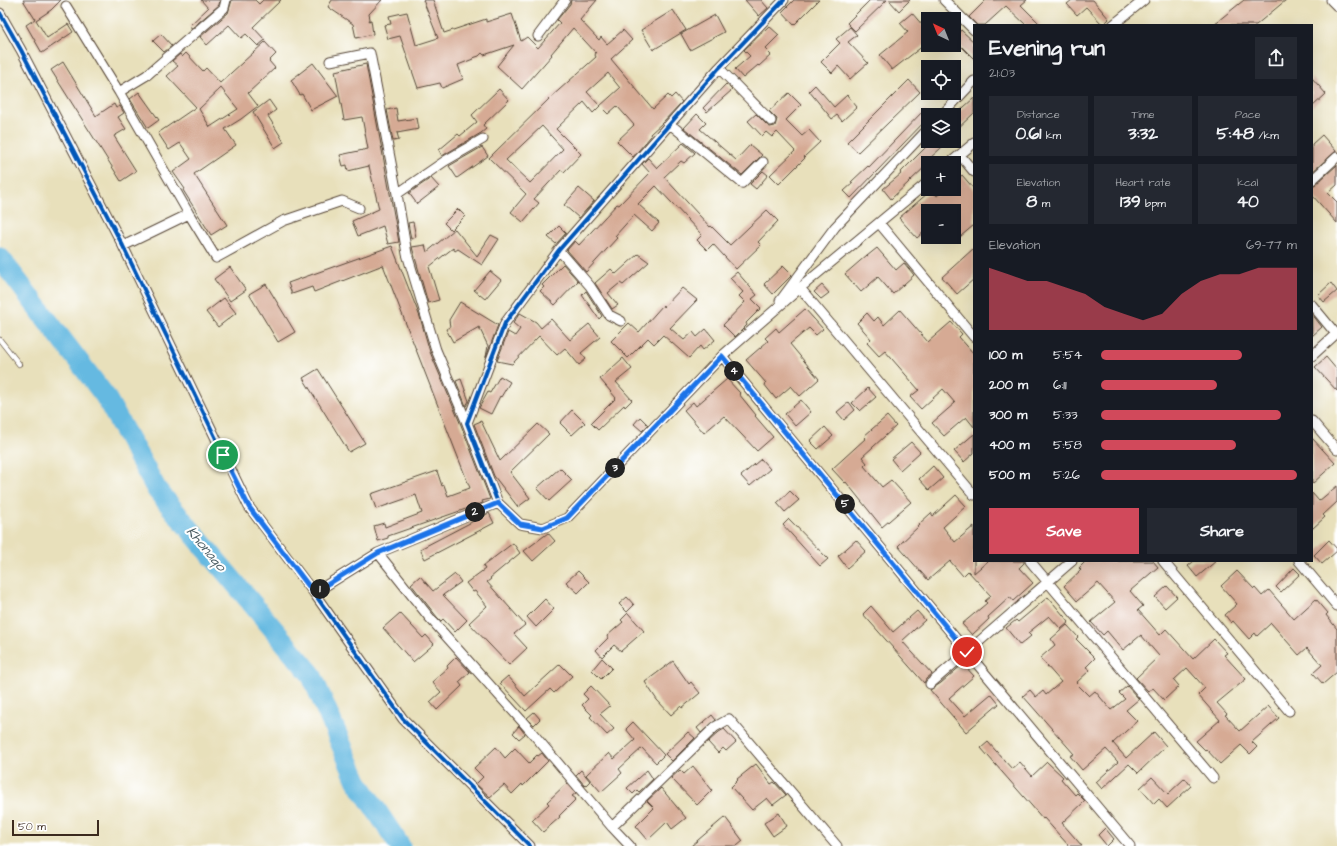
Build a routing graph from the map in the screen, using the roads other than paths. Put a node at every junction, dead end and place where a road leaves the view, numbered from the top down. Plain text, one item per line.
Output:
1 (226, 0) edge
2 (565, 0) edge
3 (784, 0) edge
4 (944, 0) edge
5 (1144, 0) edge
6 (1332, 0) edge
7 (1132, 4) edge
8 (66, 6) dead end
9 (1337, 6) edge
10 (0, 12) edge
11 (1115, 24) edge
12 (973, 29) edge
13 (538, 36) dead end
14 (330, 61) dead end
15 (719, 68) junction
16 (973, 81) edge
17 (119, 92) junction
18 (948, 108) edge
19 (771, 121) dead end
20 (670, 124) junction
21 (921, 136) edge
22 (484, 139) dead end
23 (973, 144) edge
24 (960, 155) joint
25 (1337, 157) edge
26 (763, 162) dead end
27 (973, 171) edge
28 (1313, 179) edge
29 (921, 188) edge
30 (397, 194) junction
31 (359, 208) dead end
32 (189, 214) junction
33 (878, 223) junction
34 (123, 246) junction
35 (559, 250) junction
36 (800, 288) junction
37 (1313, 307) edge
38 (770, 315) junction
39 (621, 321) dead end
40 (1336, 333) edge
41 (973, 335) edge
42 (0, 340) edge
43 (1313, 355) edge
44 (722, 356) junction
45 (19, 364) dead end
46 (1313, 422) edge
47 (467, 423) junction
48 (1337, 450) edge
49 (973, 494) edge
50 (498, 503) junction
51 (378, 553) junction
52 (1031, 562) edge
53 (1071, 562) edge
54 (1164, 562) edge
55 (1300, 562) edge
56 (1048, 582) junction
57 (314, 593) junction
58 (1337, 606) edge
59 (967, 652) junction
60 (930, 684) dead end
61 (1289, 711) dead end
62 (1213, 778) dead end
63 (612, 827) junction
64 (530, 846) edge
65 (630, 846) edge
66 (837, 846) edge
67 (1130, 846) edge

1 - 17 street
2 - 13 street
3 - 15 street
4 - 12 street
5 - 7 street
6 - 9 street
7 - 11 street
8 - 17 street
10 - 34 street
14 - 30 street
15 - 19 street
15 - 20 street
16 - 18 street
17 - 32 street
20 - 26 street
20 - 35 street
21 - 38 street
22 - 30 street
23 - 24 street
24 - 27 street
25 - 28 street
29 - 33 street
30 - 47 street
31 - 32 street
32 - 34 street
33 - 36 street
33 - 41 street
34 - 57 street
35 - 39 street
35 - 47 street
36 - 38 street
36 - 49 street
37 - 40 street
38 - 44 street
40 - 43 street
42 - 45 lane
44 - 50 street
44 - 59 street
46 - 48 street
47 - 50 street
50 - 51 street
51 - 57 street
51 - 63 street
52 - 56 street
53 - 56 street
54 - 61 street
55 - 58 street
56 - 59 street
56 - 62 street
57 - 64 street
59 - 60 street
59 - 67 street
63 - 65 street
63 - 66 street

